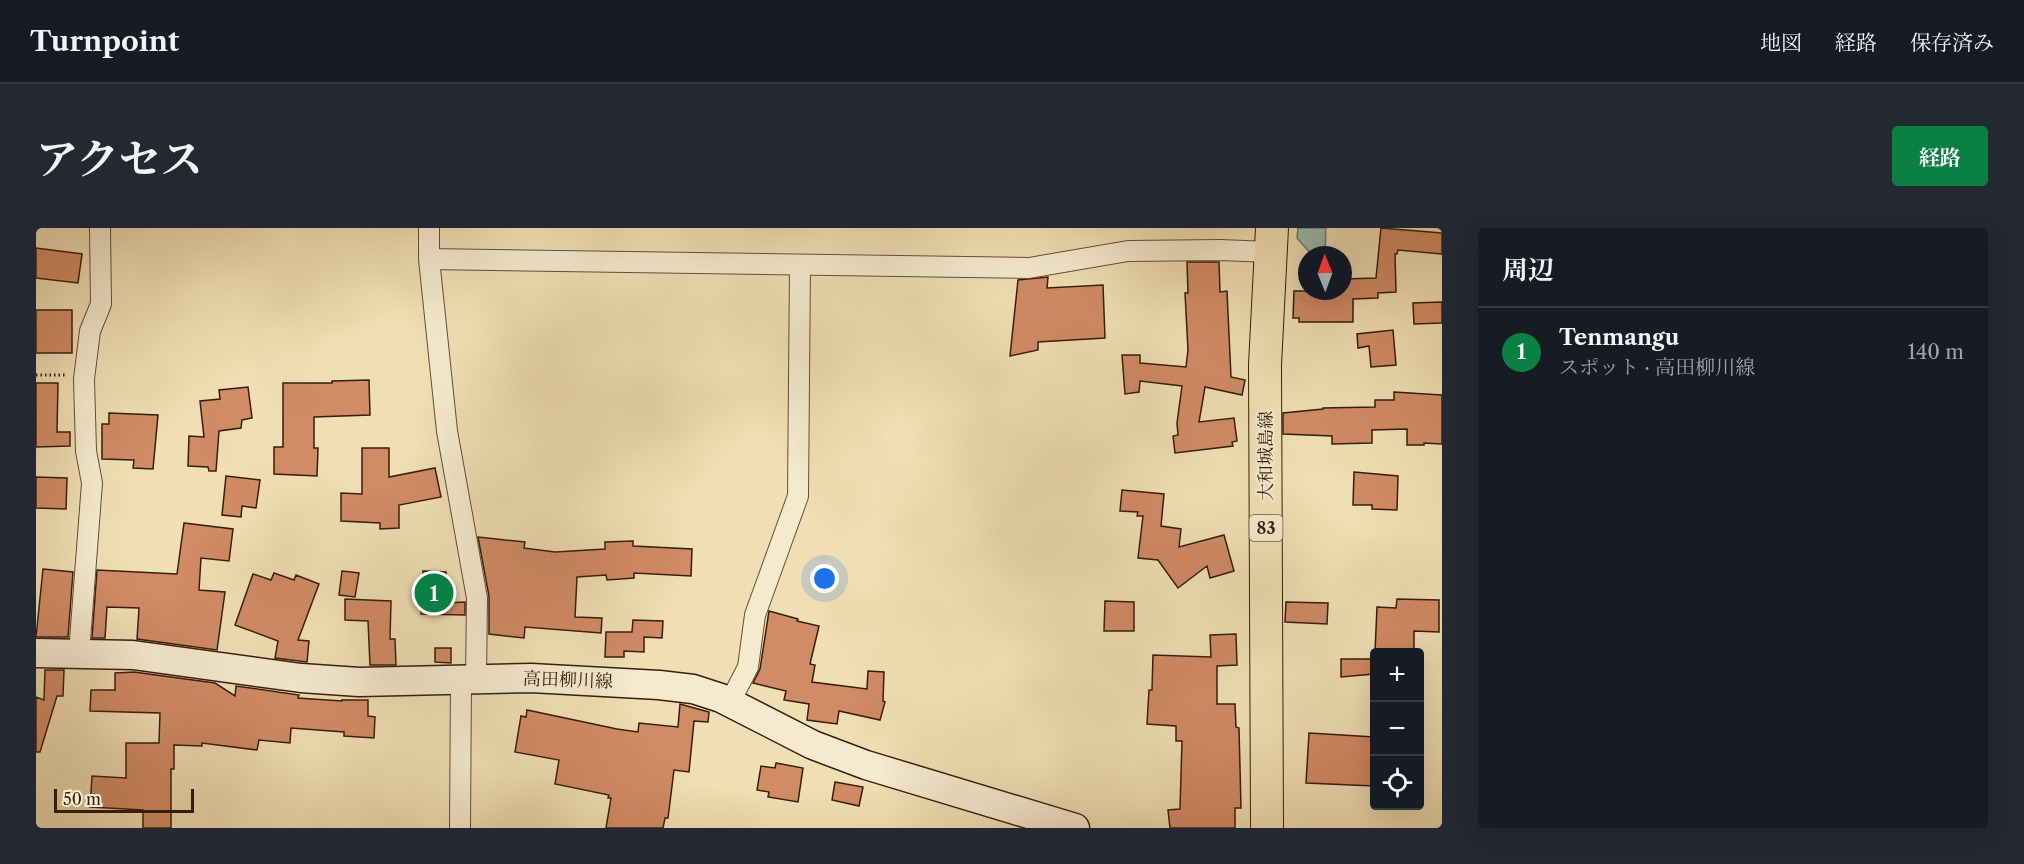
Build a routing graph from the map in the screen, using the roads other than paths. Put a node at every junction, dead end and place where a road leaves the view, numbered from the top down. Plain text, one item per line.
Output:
1 (100, 228) edge
2 (429, 228) edge
3 (1271, 240) edge
4 (429, 259) junction
5 (800, 265) junction
6 (36, 653) edge
7 (79, 653) junction
8 (468, 680) junction
9 (730, 702) junction
10 (460, 828) edge
11 (1075, 828) edge
12 (1267, 828) edge

1 - 7 street
2 - 4 street
3 - 5 street
3 - 12 main road, 大和城島線 / 83
4 - 5 street
4 - 8 street
5 - 9 street
6 - 7 main road, 高田柳川線
7 - 8 main road, 高田柳川線
8 - 9 main road, 高田柳川線
8 - 10 street
9 - 11 main road, 高田柳川線

